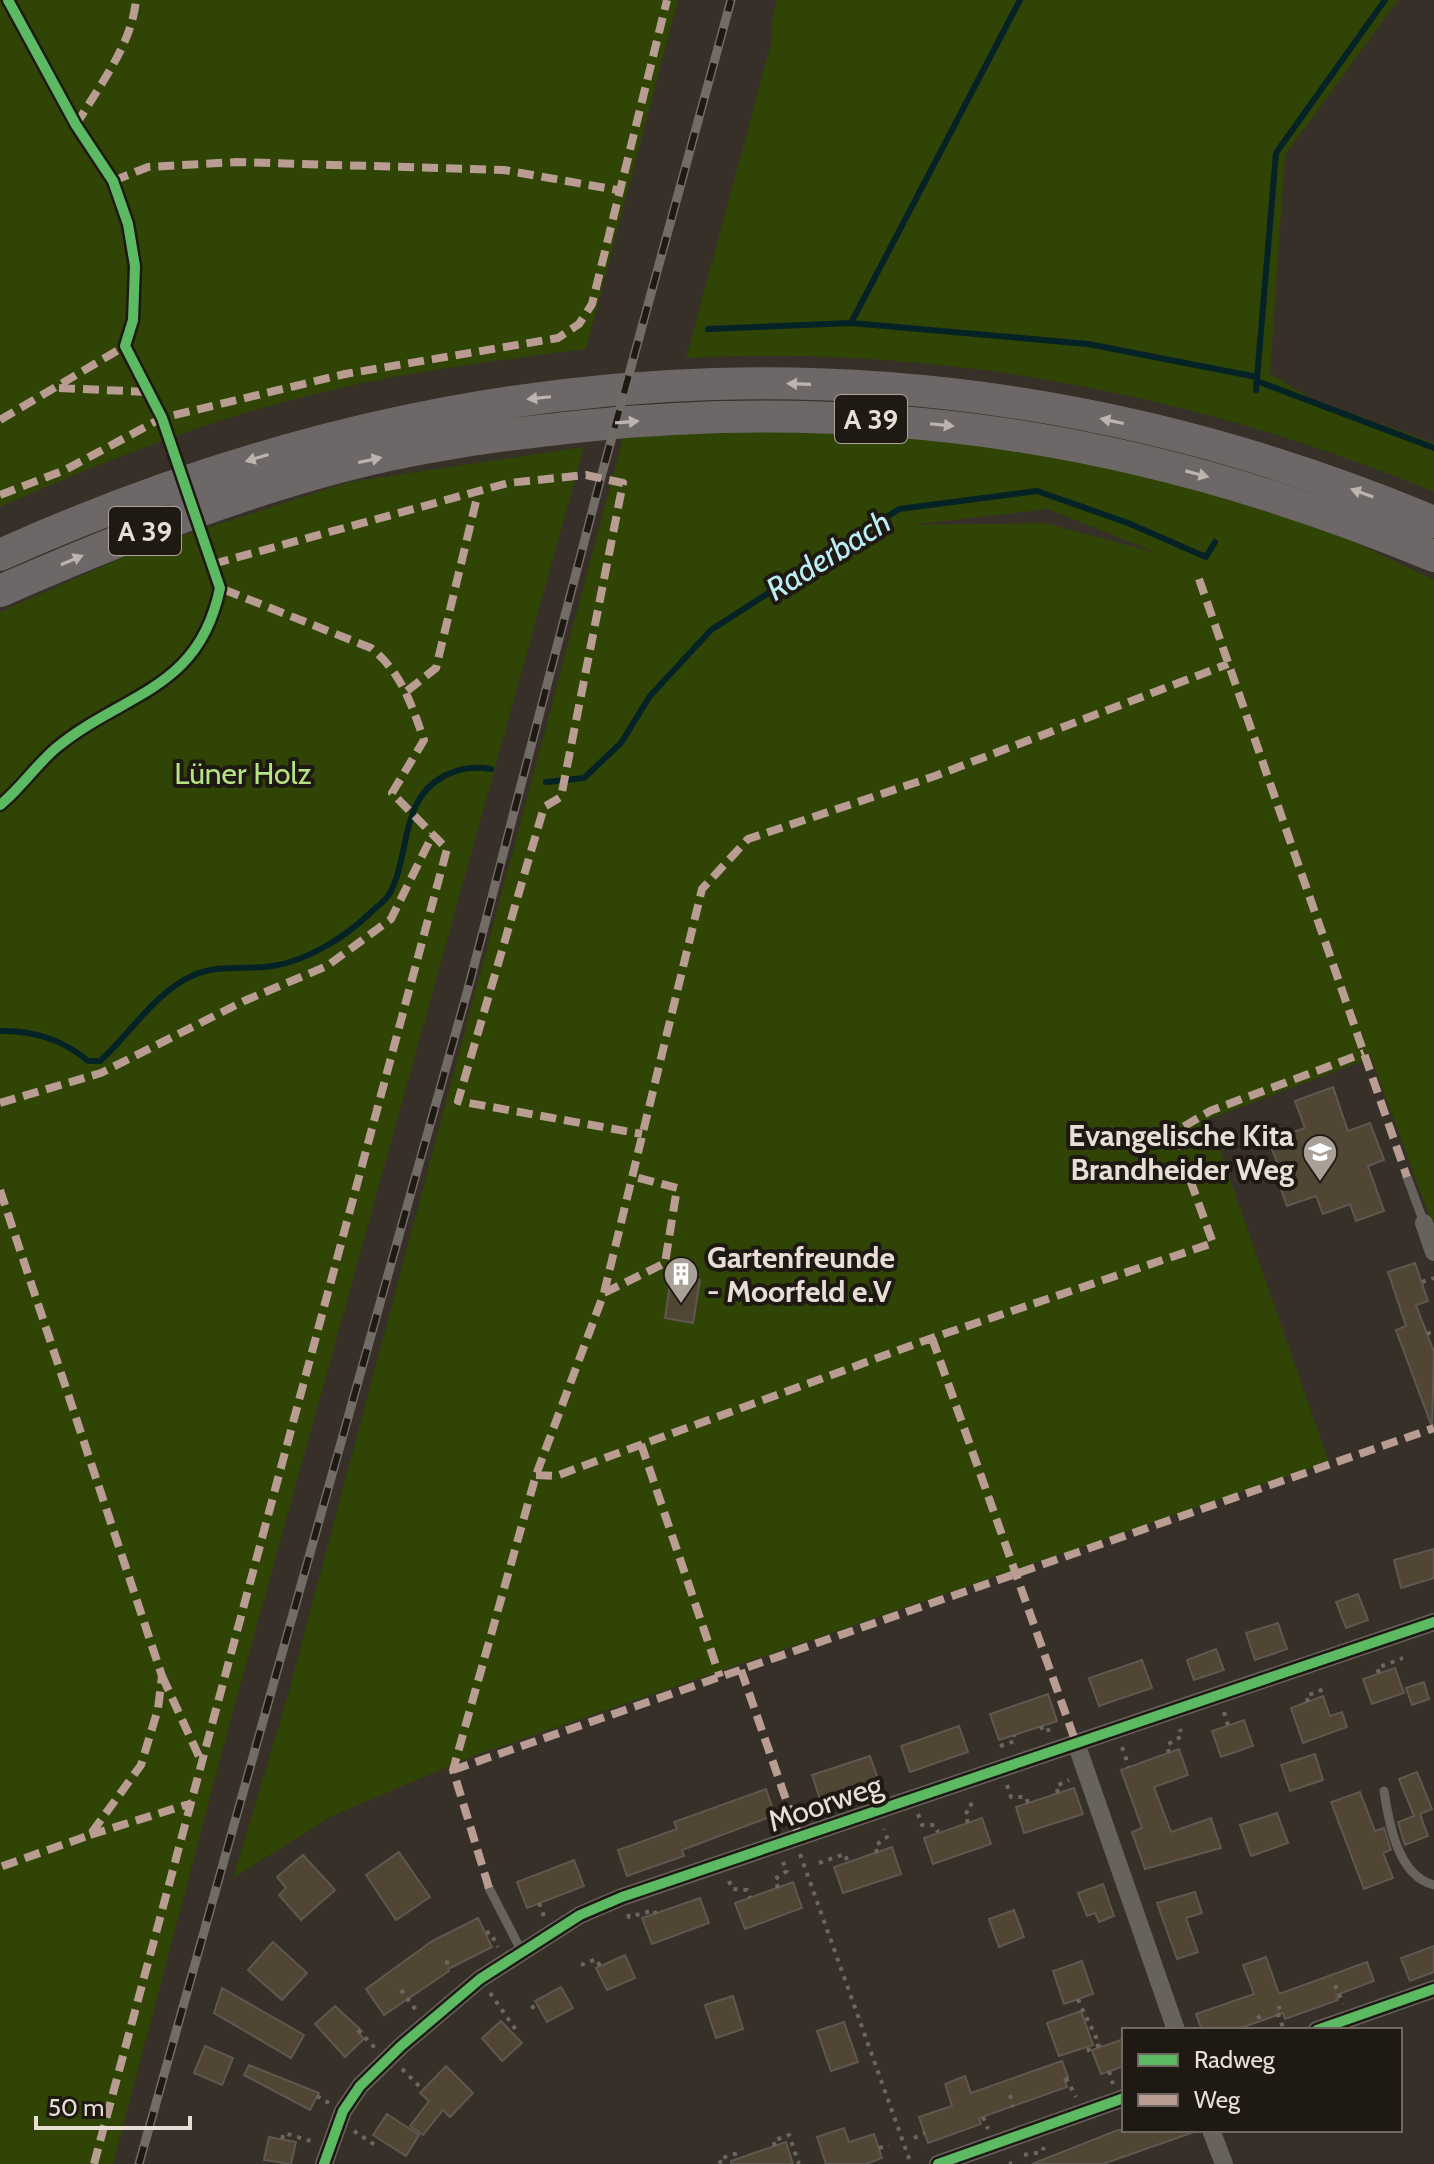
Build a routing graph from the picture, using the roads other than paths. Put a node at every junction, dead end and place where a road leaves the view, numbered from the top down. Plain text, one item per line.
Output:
1 (1434, 522) edge
2 (0, 555) edge
3 (1434, 556) edge
4 (0, 591) edge
5 (1407, 1177) dead end
6 (1424, 1223) joint
7 (1434, 1252) edge
8 (1434, 1622) edge
9 (1067, 1746) junction
10 (1384, 1791) dead end
11 (1434, 1885) edge
12 (489, 1888) dead end
13 (523, 1954) junction
14 (1434, 1989) edge
15 (1175, 2028) edge
16 (1323, 2028) edge
17 (1122, 2099) edge
18 (1212, 2132) edge
19 (326, 2155) edge
20 (938, 2164) edge
21 (1224, 2164) edge

1 -> 2 highway, A 39
4 -> 3 highway, A 39
5 - 6 lane
6 - 7 street
8 - 9 street, Moorweg
9 - 13 street, Moorweg
9 - 15 street
10 - 11 lane
12 - 13 lane
13 - 19 street, Moorweg
14 - 16 street
17 - 20 street
18 - 21 street

